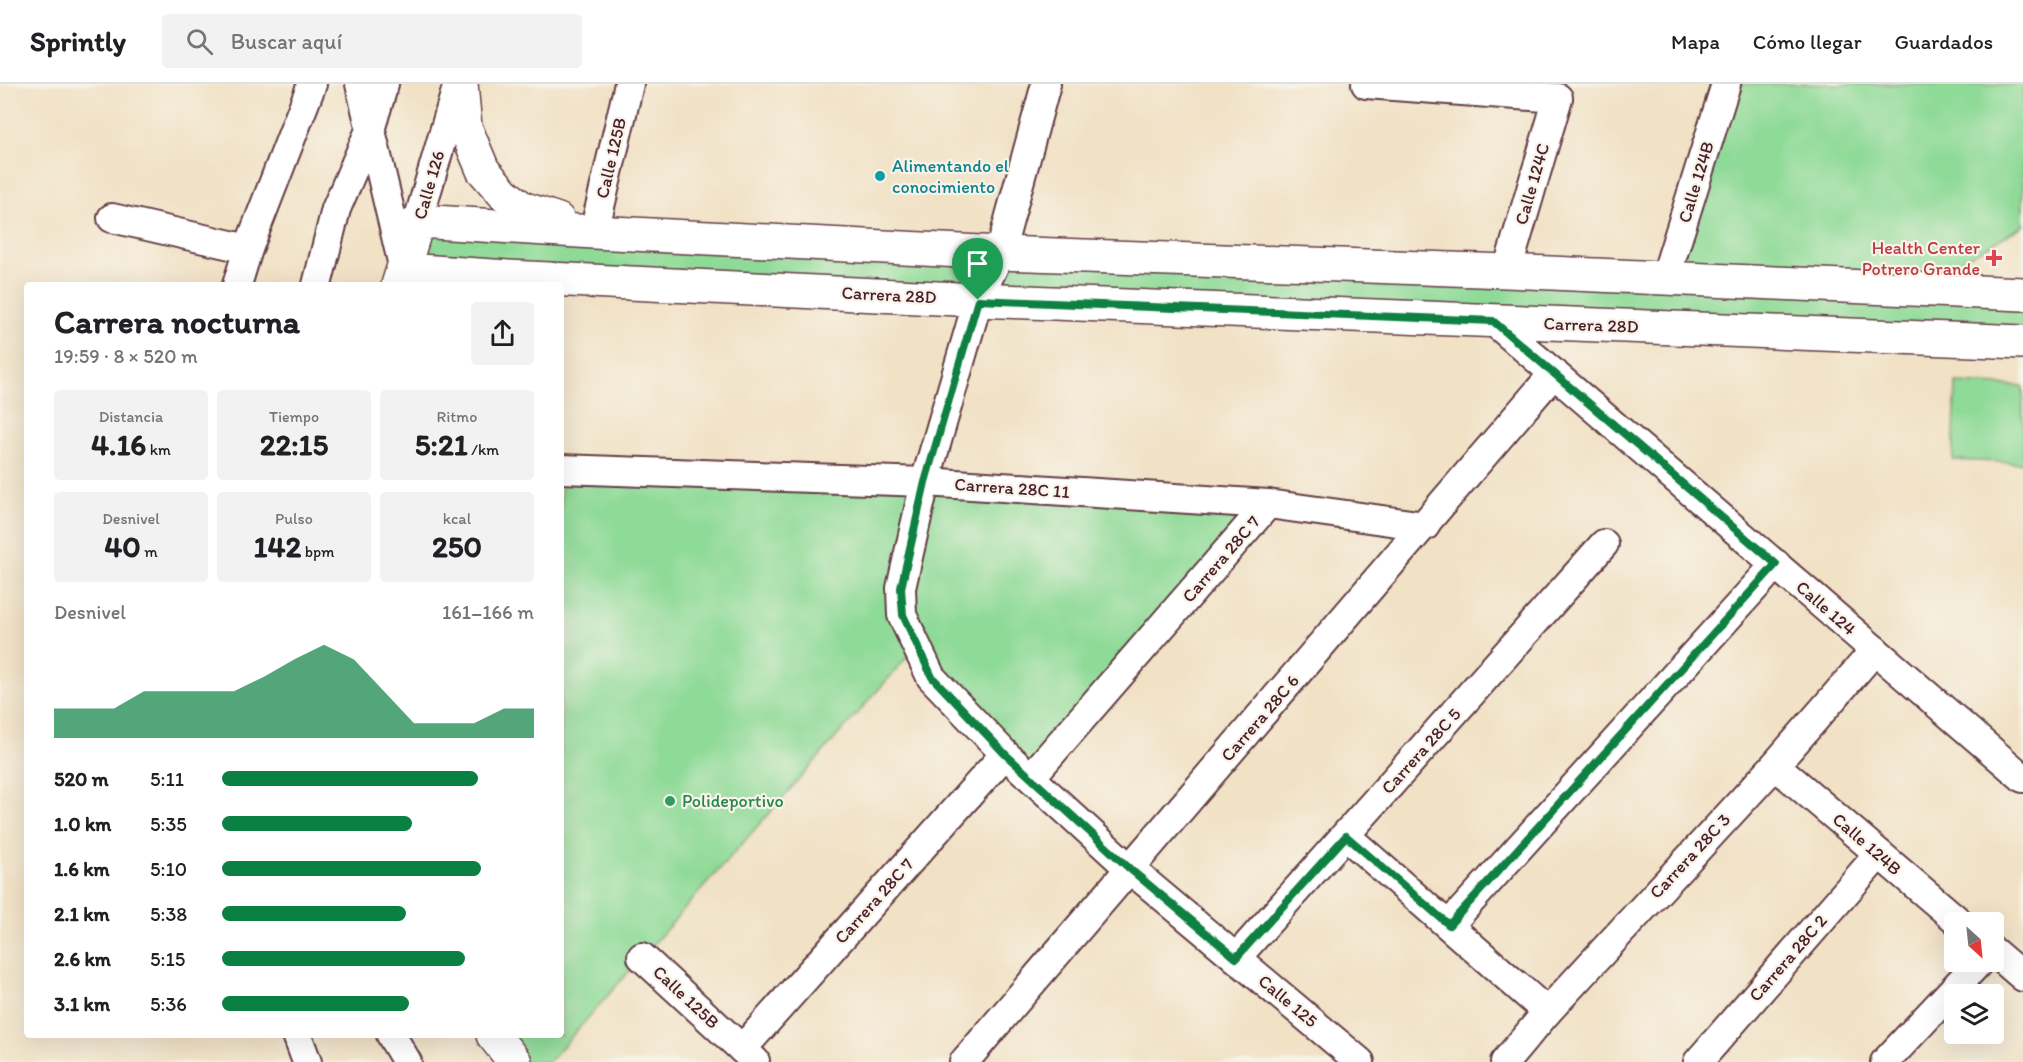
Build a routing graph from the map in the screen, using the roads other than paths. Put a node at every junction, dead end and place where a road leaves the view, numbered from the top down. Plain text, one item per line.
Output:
1 (312, 84) edge
2 (360, 84) edge
3 (384, 84) edge
4 (459, 84) edge
5 (629, 84) edge
6 (1046, 84) edge
7 (1366, 84) edge
8 (1726, 84) edge
9 (370, 130) junction
10 (112, 218) dead end
11 (418, 221) junction
12 (594, 232) junction
13 (248, 249) junction
14 (1000, 253) junction
15 (1507, 271) junction
16 (401, 277) edge
17 (1665, 279) junction
18 (499, 281) edge
19 (238, 282) edge
20 (318, 282) edge
21 (524, 282) edge
22 (564, 284) edge
23 (2023, 294) edge
24 (978, 300) junction
25 (1493, 321) junction
26 (2023, 342) edge
27 (1554, 374) junction
28 (564, 469) edge
29 (925, 482) junction
30 (1268, 504) junction
31 (1425, 526) junction
32 (1604, 544) dead end
33 (1776, 564) junction
34 (1875, 650) junction
35 (1005, 754) junction
36 (1775, 765) junction
37 (1031, 777) junction
38 (2023, 778) edge
39 (1346, 836) junction
40 (1879, 854) junction
41 (1130, 869) junction
42 (1947, 912) edge
43 (1449, 925) junction
44 (642, 957) dead end
45 (1236, 958) junction
46 (2004, 961) edge
47 (1970, 972) edge
48 (2023, 977) edge
49 (1547, 1012) junction
50 (298, 1038) edge
51 (393, 1038) edge
52 (495, 1038) edge
53 (749, 1055) edge
54 (1344, 1057) edge
55 (308, 1062) edge
56 (407, 1062) edge
57 (515, 1062) edge
58 (964, 1062) edge
59 (1505, 1062) edge
60 (1698, 1062) edge
61 (1886, 1062) edge

1 - 13 street
2 - 9 street
3 - 9 street
4 - 11 street, Calle 126
4 - 12 street
5 - 12 street, Calle 125B
6 - 14 street, Calle 125
7 - 15 street, Calle 124C
8 - 17 street, Calle 124B
9 - 16 street
9 - 20 street
10 - 13 street
11 - 12 street
11 - 16 street, Calle 126
12 - 14 street
13 - 19 street
14 - 15 street
14 - 24 street, Calle 125
15 - 17 street
16 - 18 street, Carrera 28D
17 - 23 street
18 - 21 street, Carrera 28D
22 - 24 street, Carrera 28D
24 - 25 street, Carrera 28D
24 - 29 street, Calle 125
25 - 26 street, Carrera 28D
25 - 27 street, Calle 124
27 - 31 street, Carrera 28C 6
27 - 33 street, Calle 124
28 - 29 street, Carrera 28C 11
29 - 30 street, Carrera 28C 11
29 - 35 street, Calle 125
30 - 31 street, Carrera 28C 11
30 - 37 street, Carrera 28C 7
31 - 41 street, Carrera 28C 6
32 - 39 street, Carrera 28C 5
33 - 34 street, Calle 124
33 - 43 street
34 - 36 street, Carrera 28C 3
34 - 38 street, Calle 124
35 - 37 street, Calle 125
35 - 53 street, Carrera 28C 7
36 - 40 street, Calle 124B
36 - 49 street, Carrera 28C 3
37 - 41 street, Calle 125
39 - 43 street
39 - 45 street, Carrera 28C 5
40 - 42 street, Calle 124B
40 - 60 street, Carrera 28C 2
41 - 45 street, Calle 125
41 - 58 street, Carrera 28C 6
43 - 49 street
44 - 53 street, Calle 125B
45 - 54 street, Calle 125
46 - 48 street
47 - 61 street
49 - 59 street, Carrera 28C 3
50 - 55 street
51 - 56 street
52 - 57 street

